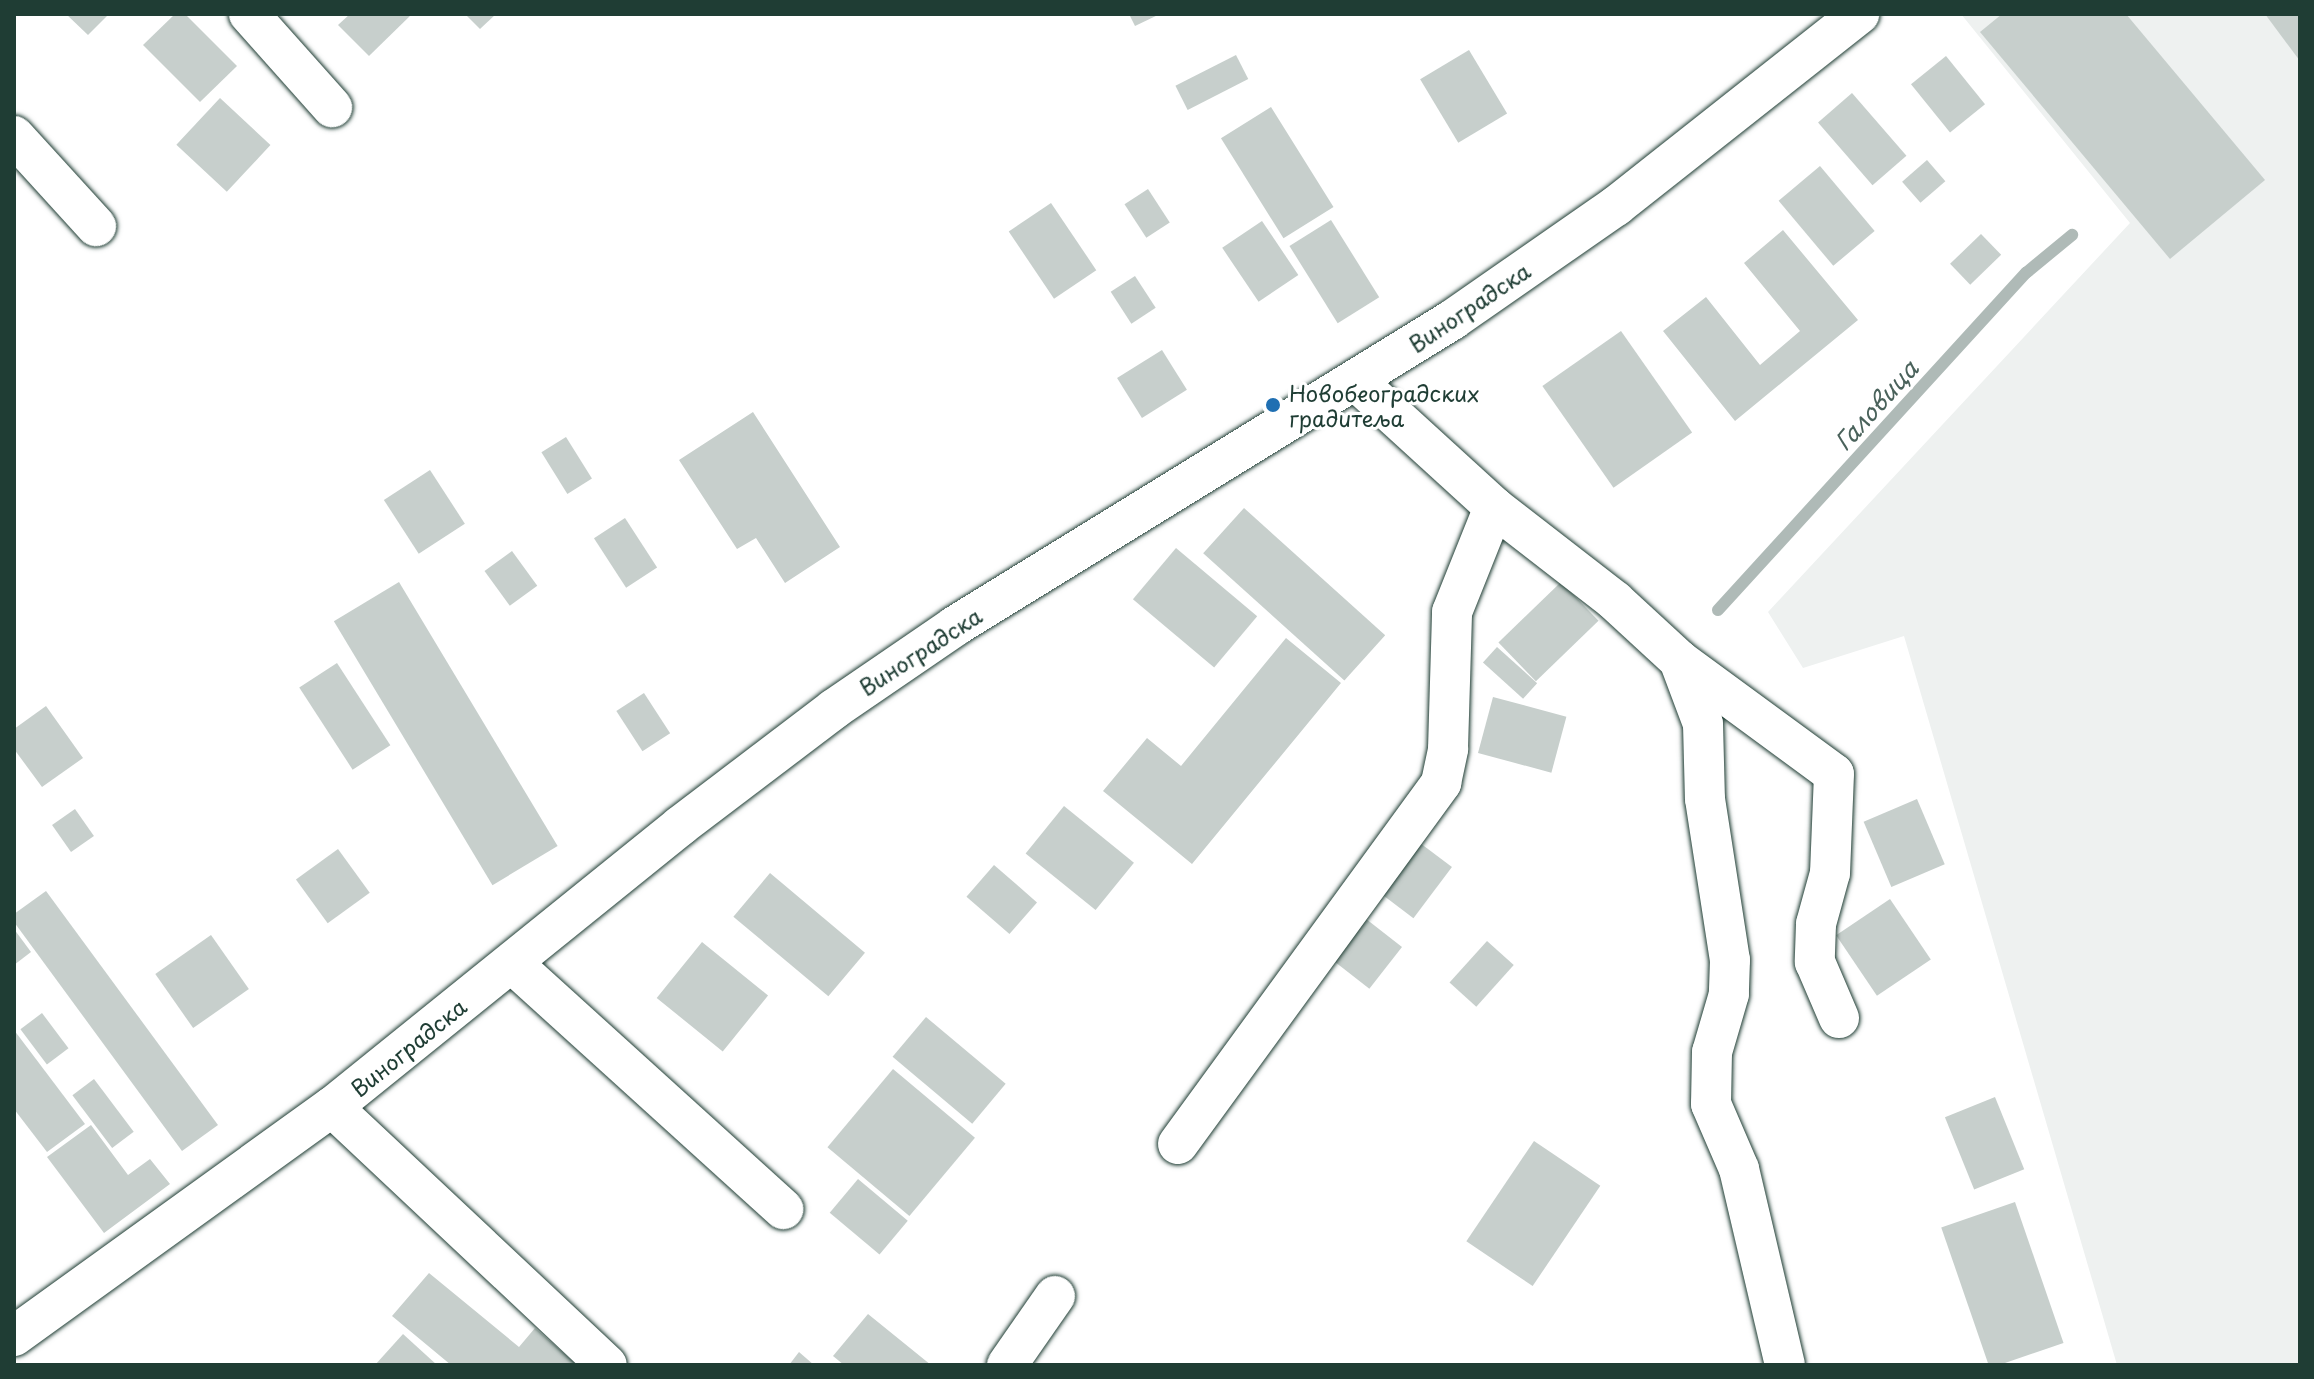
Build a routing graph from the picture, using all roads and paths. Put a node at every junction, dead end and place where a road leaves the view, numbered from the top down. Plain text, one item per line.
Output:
1 (249, 14) edge
2 (1859, 14) edge
3 (332, 107) dead end
4 (14, 136) edge
5 (96, 226) dead end
6 (1356, 381) junction
7 (1494, 507) junction
8 (1679, 660) junction
9 (513, 964) junction
10 (1839, 1018) dead end
11 (332, 1107) junction
12 (1178, 1144) dead end
13 (783, 1209) dead end
14 (1055, 1296) dead end
15 (14, 1336) edge
16 (14, 1345) edge
17 (31, 1365) edge
18 (607, 1365) edge
19 (1007, 1365) edge
20 (1785, 1365) edge

1 - 3 street
2 - 6 street, Виноградска
4 - 5 street
6 - 7 street
6 - 9 street, Виноградска
7 - 8 street
7 - 12 street
8 - 10 street
8 - 20 street
9 - 11 street, Виноградска
9 - 13 street
11 - 15 street, Виноградска
11 - 18 street
14 - 19 street
16 - 17 street

